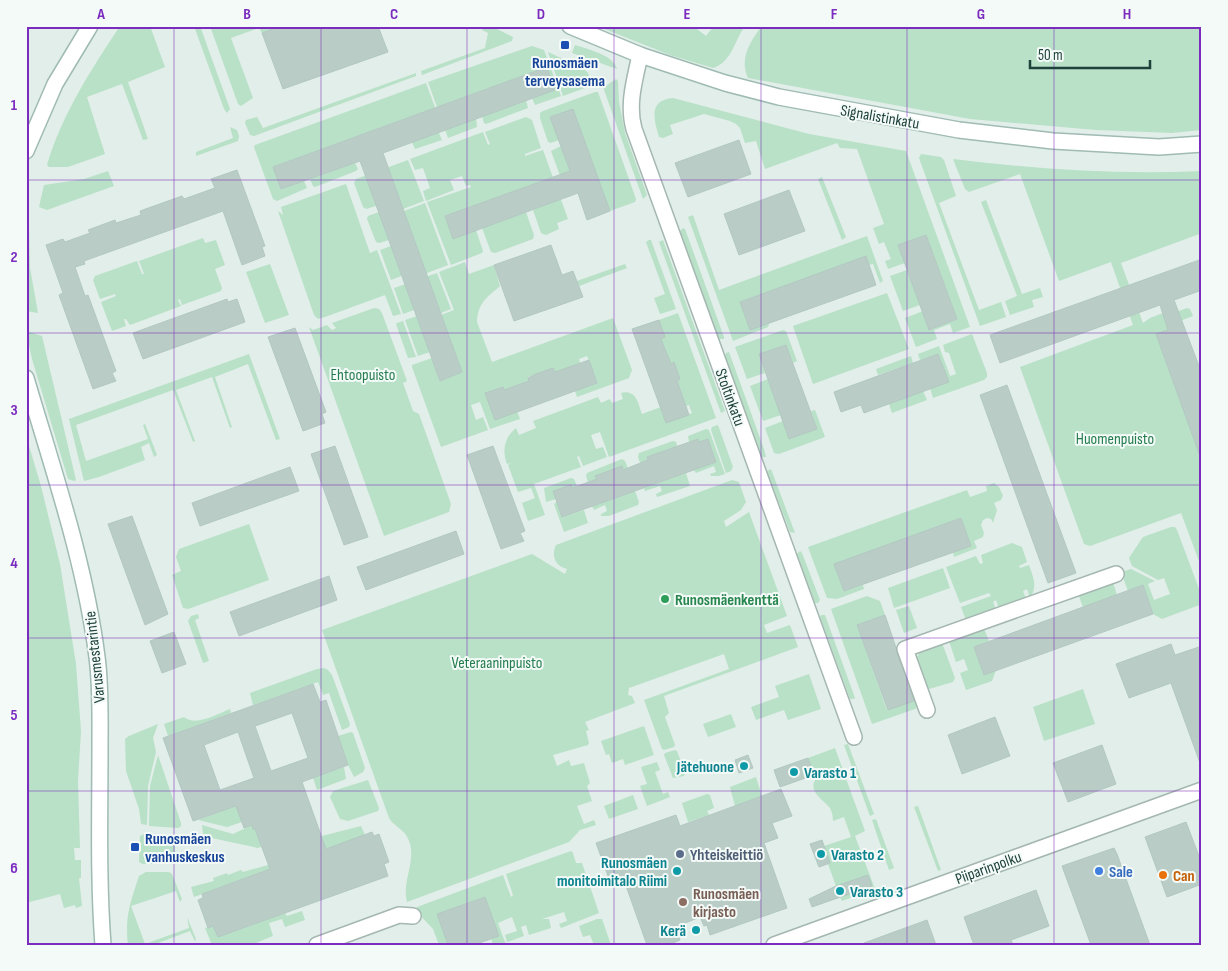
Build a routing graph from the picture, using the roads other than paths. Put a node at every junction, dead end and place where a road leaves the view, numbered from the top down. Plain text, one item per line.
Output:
1 (90, 26) edge
2 (570, 26) edge
3 (640, 54) junction
4 (1202, 144) edge
5 (26, 151) edge
6 (26, 378) edge
7 (1116, 574) dead end
8 (927, 710) dead end
9 (854, 737) dead end
10 (1202, 790) edge
11 (413, 916) dead end
12 (103, 945) edge
13 (317, 945) edge
14 (774, 945) edge

1 - 5 street
2 - 3 street, Signalistinkatu
3 - 4 street, Signalistinkatu
3 - 9 street, Stoltinkatu
6 - 12 street, Varusmestarintie
7 - 8 street
10 - 14 street, Piiparinpolku
11 - 13 street

